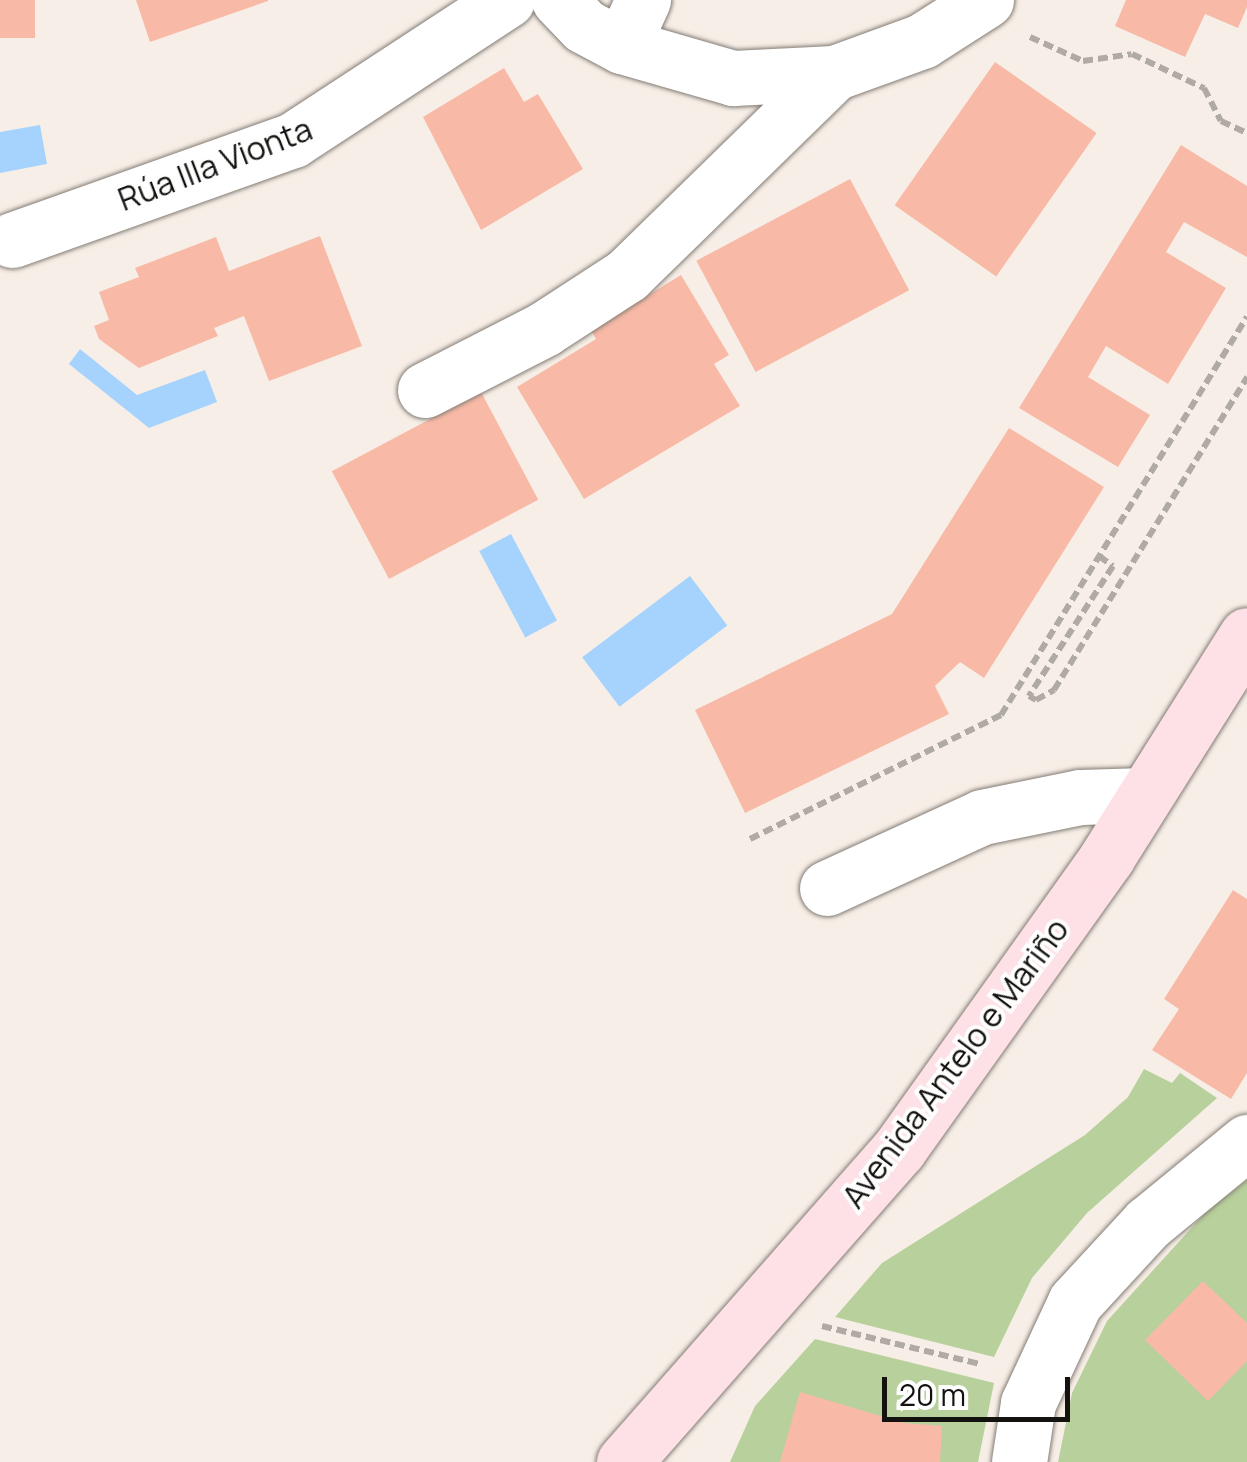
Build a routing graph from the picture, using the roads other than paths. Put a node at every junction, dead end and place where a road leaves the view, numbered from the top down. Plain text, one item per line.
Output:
1 (507, 0) edge
2 (558, 0) edge
3 (1004, 16) edge
4 (632, 23) edge
5 (834, 74) junction
6 (12, 240) dead end
7 (425, 390) dead end
8 (1247, 635) edge
9 (1146, 796) junction
10 (827, 888) dead end
11 (1247, 1142) edge
12 (624, 1462) edge
13 (1019, 1462) edge

1 - 6 street, Rúa Illa Vionta
2 - 4 street
3 - 5 street
4 - 5 street
5 - 7 street
8 - 9 street, Avenida Antelo e Mariño
9 - 10 street
9 - 12 street, Avenida Antelo e Mariño
11 - 13 street

